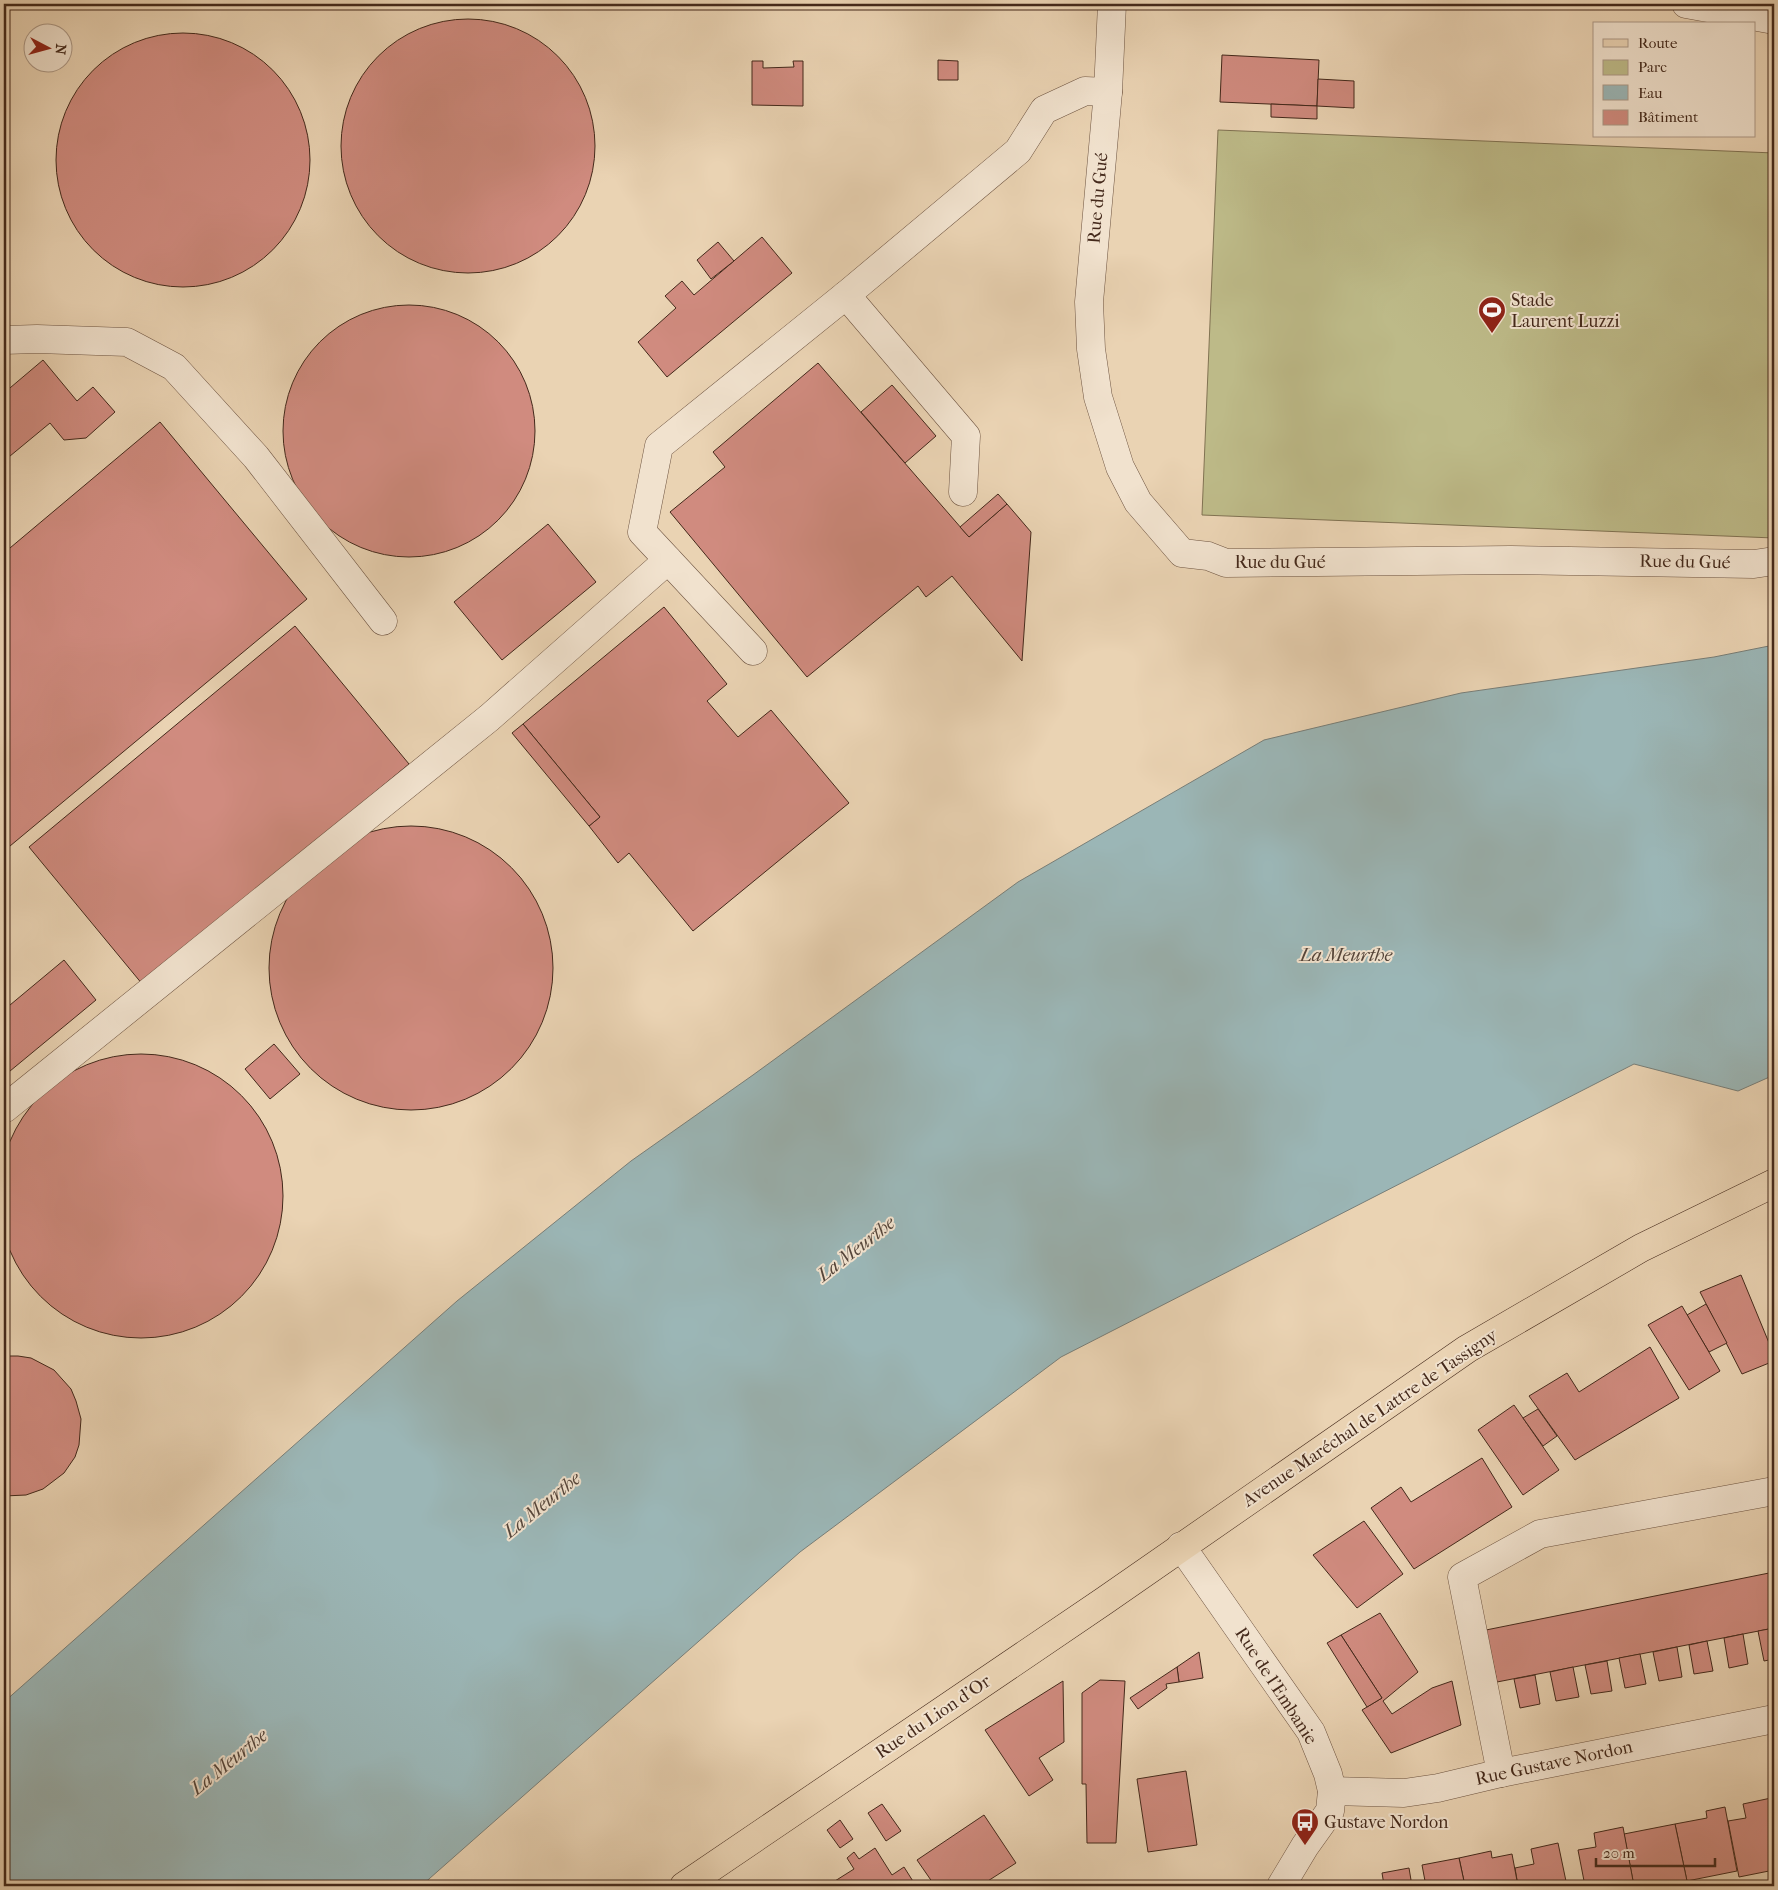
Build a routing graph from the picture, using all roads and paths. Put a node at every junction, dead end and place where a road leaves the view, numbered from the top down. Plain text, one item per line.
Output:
1 (1112, 4) edge
2 (1686, 4) edge
3 (1774, 20) edge
4 (1108, 92) junction
5 (846, 295) junction
6 (4, 340) edge
7 (962, 492) dead end
8 (668, 560) junction
9 (1774, 561) edge
10 (383, 621) dead end
11 (753, 651) dead end
12 (4, 1109) edge
13 (1774, 1183) edge
14 (1774, 1491) edge
15 (1181, 1546) junction
16 (1774, 1719) edge
17 (1501, 1773) junction
18 (1332, 1791) junction
19 (684, 1886) edge
20 (1281, 1886) edge

1 - 4 street, Rue du Gué
2 - 3 street
4 - 5 street
4 - 9 street, Rue du Gué
5 - 7 street
5 - 8 street
6 - 10 street
8 - 11 street
8 - 12 street
13 - 15 main road, Avenue Maréchal de Lattre de Tassigny
14 - 17 street
15 - 18 street, Rue de l'Embanie
15 - 19 main road, Rue du Lion d'Or
16 - 17 street, Rue Gustave Nordon
17 - 18 street, Rue Gustave Nordon
18 - 20 street, Rue de l'Embanie

